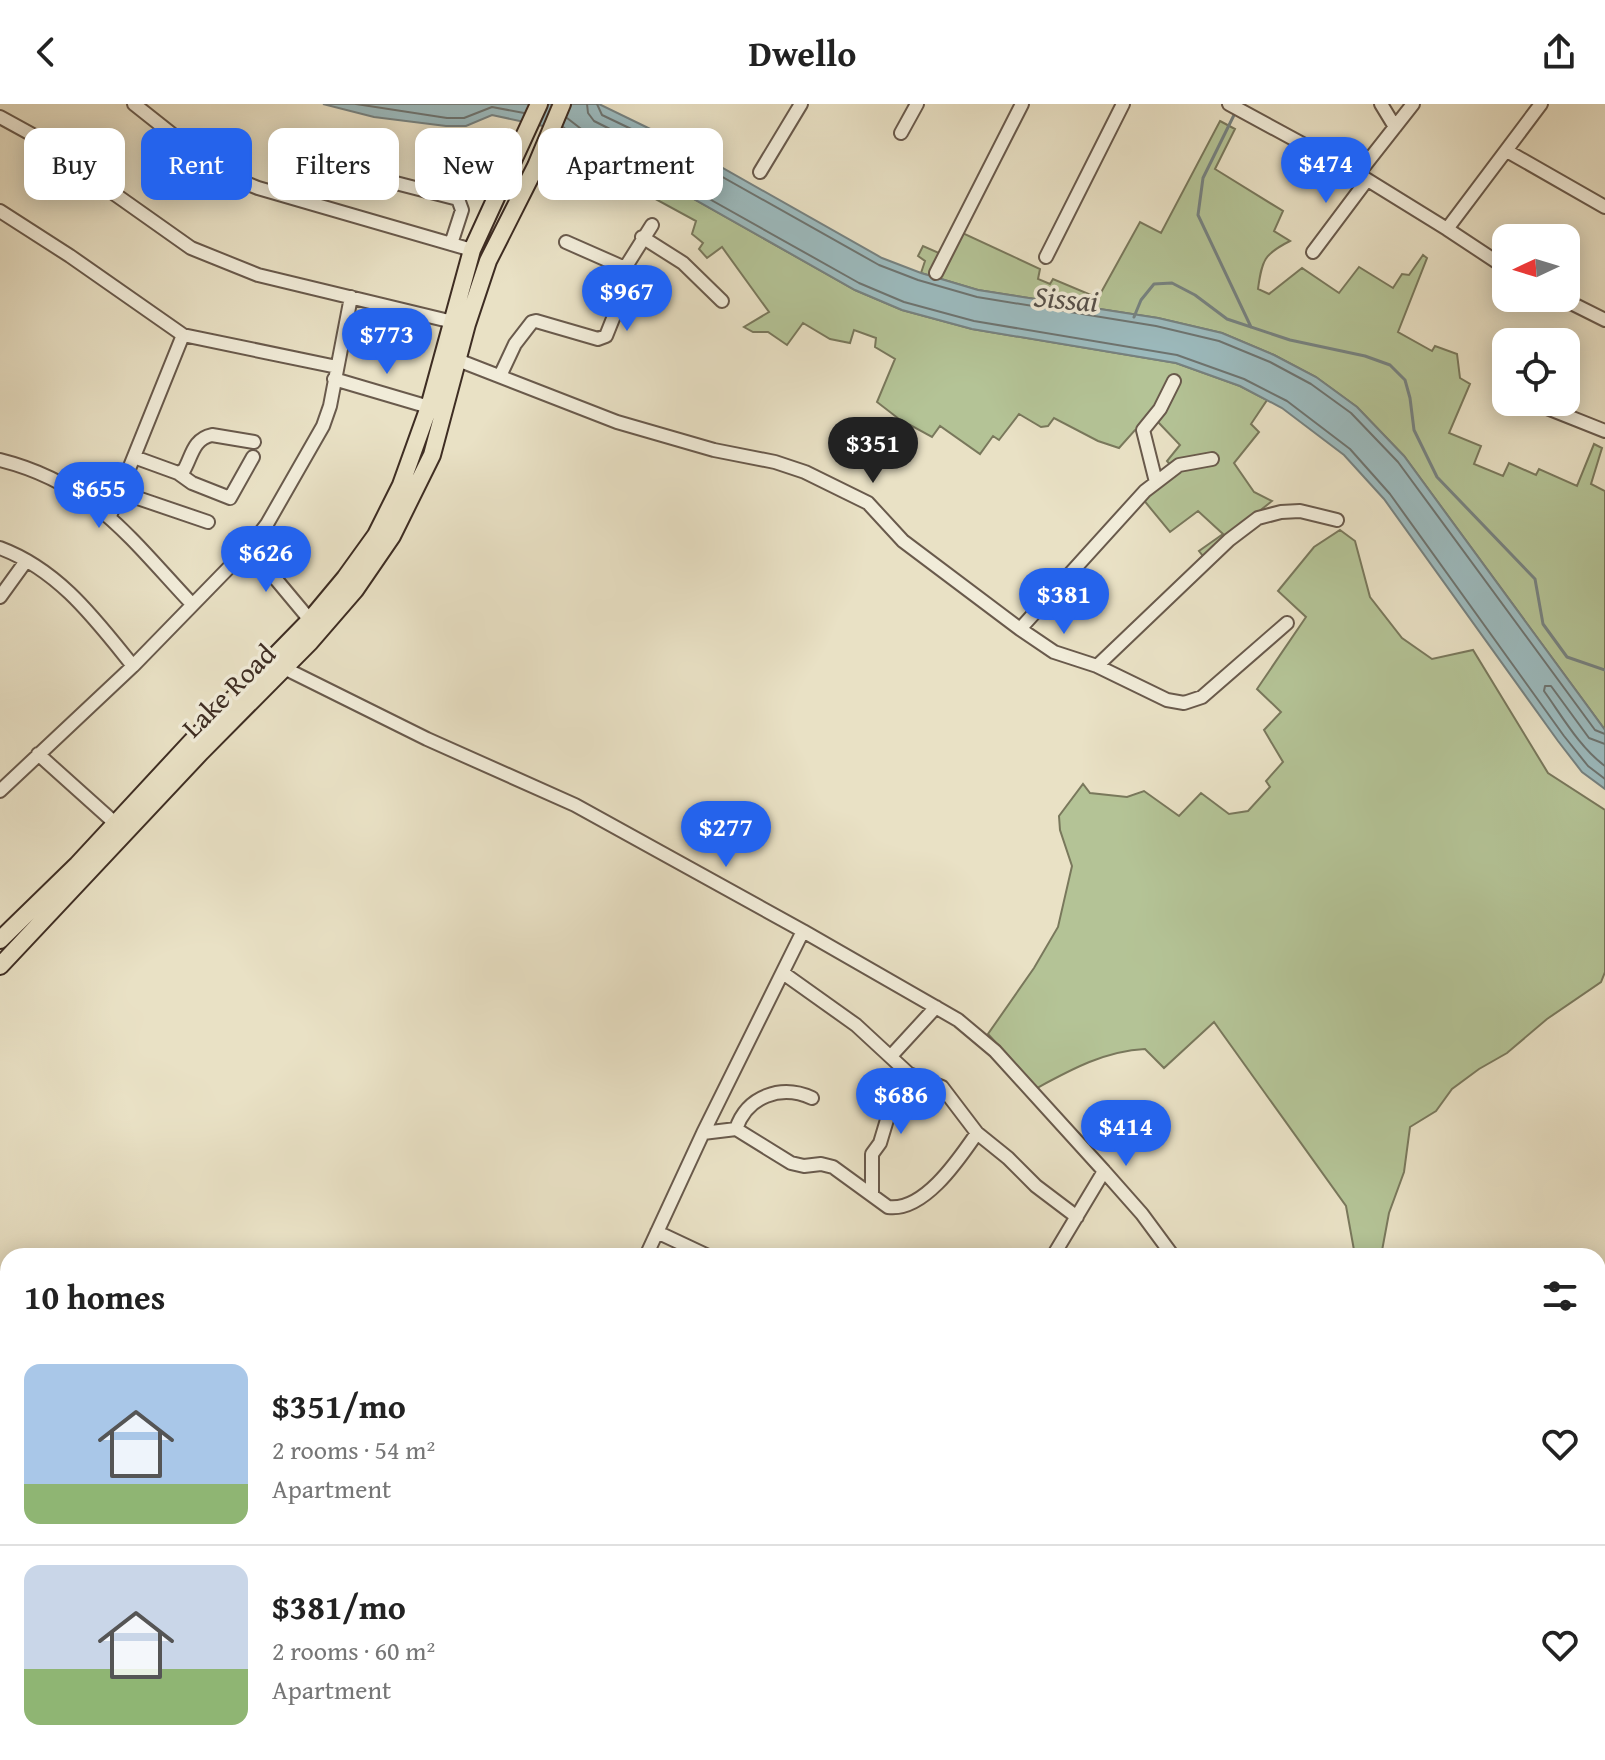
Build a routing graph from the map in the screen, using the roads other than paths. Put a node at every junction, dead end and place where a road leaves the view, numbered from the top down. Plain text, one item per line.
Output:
1 (134, 104) edge
2 (539, 104) edge
3 (562, 104) edge
4 (801, 104) edge
5 (917, 104) edge
6 (1022, 104) edge
7 (1123, 104) edge
8 (1381, 104) edge
9 (1413, 104) edge
10 (1541, 104) edge
11 (1234, 107) edge
12 (0, 117) edge
13 (1395, 127) junction
14 (901, 133) dead end
15 (1507, 151) junction
16 (760, 172) dead end
17 (1363, 177) junction
18 (399, 184) edge
19 (1605, 207) edge
20 (0, 211) edge
21 (652, 225) dead end
22 (1447, 229) junction
23 (642, 237) junction
24 (566, 242) dead end
25 (451, 244) junction
26 (472, 250) junction
27 (1313, 252) dead end
28 (1046, 257) dead end
29 (1492, 259) edge
30 (625, 268) junction
31 (936, 273) dead end
32 (351, 297) junction
33 (722, 301) dead end
34 (1580, 308) edge
35 (1605, 320) edge
36 (453, 322) junction
37 (183, 335) junction
38 (451, 357) junction
39 (336, 373) junction
40 (500, 376) junction
41 (1174, 381) dead end
42 (429, 407) junction
43 (1567, 416) edge
44 (1605, 431) edge
45 (254, 442) dead end
46 (134, 457) junction
47 (253, 457) dead end
48 (1212, 459) dead end
49 (0, 460) edge
50 (178, 473) junction
51 (1156, 482) junction
52 (120, 492) junction
53 (110, 516) junction
54 (1337, 520) dead end
55 (208, 522) dead end
56 (249, 547) junction
57 (0, 548) edge
58 (26, 561) junction
59 (0, 597) edge
60 (191, 603) junction
61 (310, 620) junction
62 (1287, 623) dead end
63 (1020, 629) junction
64 (133, 666) junction
65 (1097, 666) junction
66 (286, 669) junction
67 (38, 754) junction
68 (0, 791) edge
69 (116, 824) junction
70 (803, 931) junction
71 (0, 940) edge
72 (0, 966) edge
73 (783, 973) junction
74 (936, 1007) junction
75 (891, 1056) junction
76 (909, 1074) junction
77 (812, 1098) dead end
78 (736, 1129) junction
79 (703, 1133) junction
80 (977, 1133) junction
81 (1104, 1171) junction
82 (872, 1193) junction
83 (1077, 1217) junction
84 (657, 1232) junction
85 (650, 1248) edge
86 (691, 1248) edge
87 (1058, 1248) edge
88 (1167, 1248) edge

1 - 25 street
2 - 26 main road, Lake Road
3 - 38 main road, Lake Road
4 - 16 street
5 - 14 street
6 - 31 street
7 - 28 street
8 - 13 street
9 - 13 street
10 - 15 street
11 - 17 street
12 - 32 street
13 - 17 street
15 - 19 street
15 - 22 street
17 - 22 street
17 - 27 street
18 - 25 street
20 - 37 street
21 - 23 street
22 - 29 street
23 - 30 street
23 - 33 street
24 - 30 street
25 - 26 street
26 - 36 main road, Lake Road
30 - 40 street
32 - 36 street
32 - 39 street
34 - 35 street
36 - 38 main road, Lake Road
37 - 39 street
37 - 46 street
38 - 40 street
38 - 42 main road, Lake Road
38 - 66 main road, Lake Road
39 - 42 street
39 - 56 street
40 - 63 street
41 - 51 street
42 - 61 main road, Lake Road
43 - 44 street
45 - 50 street
46 - 50 street
46 - 52 street
47 - 50 street
48 - 51 street
49 - 53 street
51 - 63 street
52 - 53 street
52 - 55 street
53 - 60 street
54 - 65 street
56 - 60 street
56 - 61 street
57 - 58 street
58 - 59 street
58 - 64 street
60 - 64 street
61 - 69 main road, Lake Road
62 - 65 street
63 - 65 street
64 - 67 street
66 - 70 street
66 - 72 main road, Lake Road
67 - 68 street
67 - 69 street
69 - 71 main road, Lake Road
70 - 73 street
70 - 74 street
73 - 75 street
73 - 79 street
74 - 75 street
74 - 81 street
75 - 76 street
76 - 80 street
76 - 82 street
77 - 78 street
78 - 79 street
78 - 82 street
79 - 84 street
80 - 82 street
80 - 83 street
81 - 83 street
81 - 88 street
83 - 87 street
84 - 85 street
84 - 86 street

